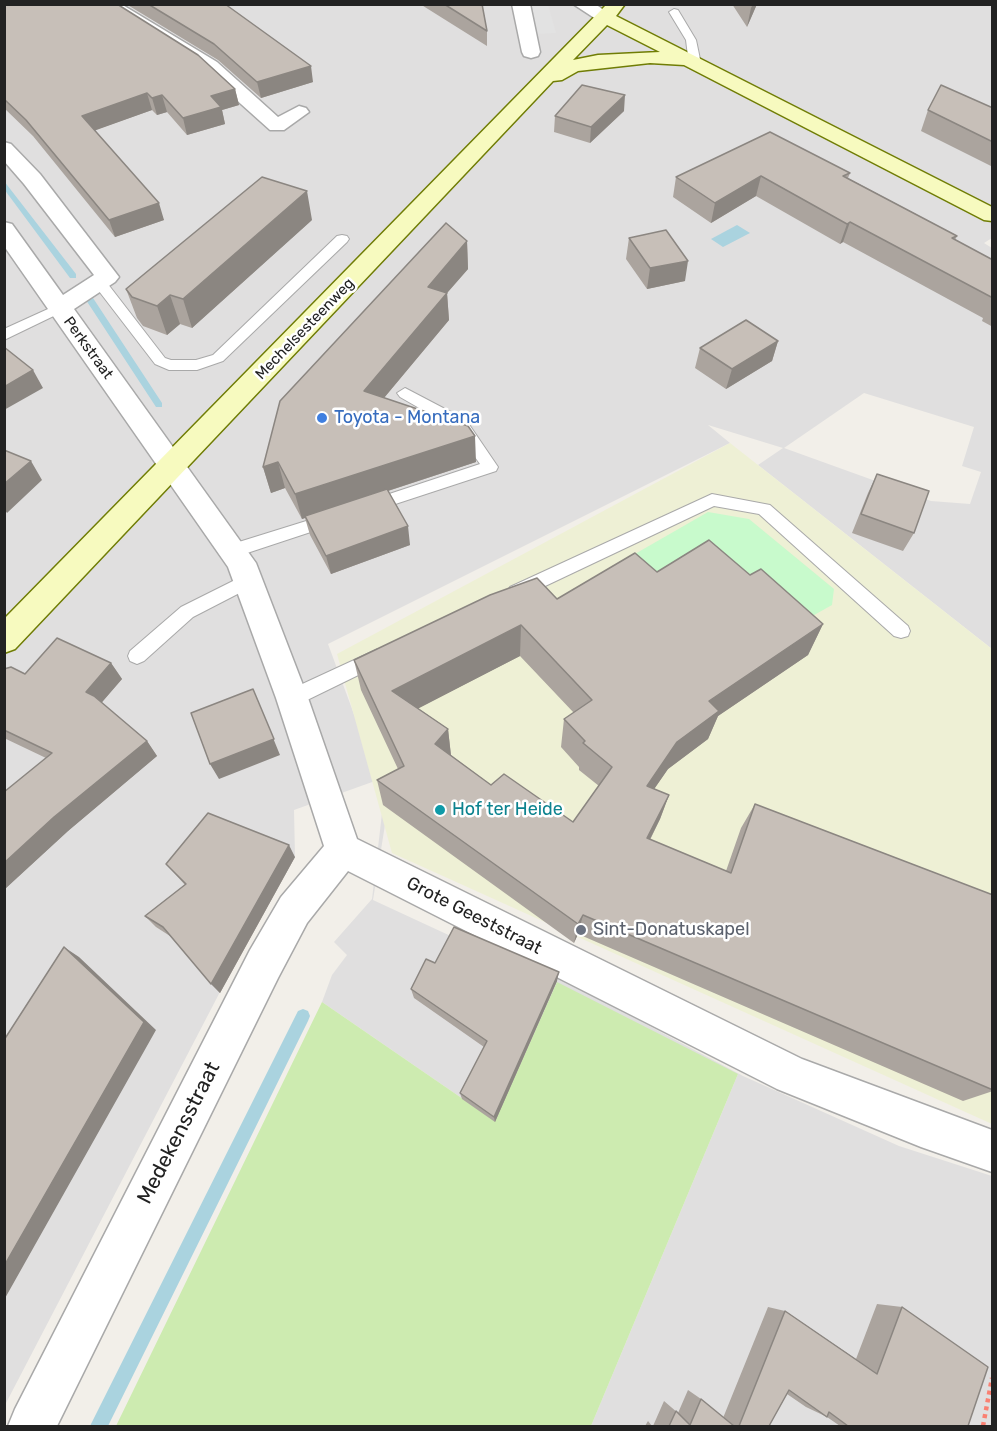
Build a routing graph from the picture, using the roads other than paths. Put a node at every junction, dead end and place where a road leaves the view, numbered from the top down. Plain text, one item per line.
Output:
1 (108, 4) edge
2 (521, 4) edge
3 (581, 4) edge
4 (611, 11) edge
5 (674, 12) dead end
6 (531, 52) dead end
7 (695, 64) junction
8 (539, 88) junction
9 (299, 112) dead end
10 (4, 148) edge
11 (993, 215) edge
12 (4, 229) edge
13 (342, 239) dead end
14 (99, 282) junction
15 (59, 308) junction
16 (4, 335) edge
17 (405, 393) dead end
18 (172, 466) junction
19 (232, 551) junction
20 (249, 579) junction
21 (496, 602) edge
22 (901, 632) dead end
23 (4, 640) edge
24 (399, 648) edge
25 (137, 656) dead end
26 (292, 698) junction
27 (343, 850) junction
28 (993, 1151) edge
29 (32, 1426) edge

1 - 9 street
2 - 6 street
3 - 4 street
4 - 7 main road
4 - 8 main road, Mechelsesteenweg
5 - 7 lane
7 - 8 main road
7 - 11 main road
8 - 18 main road, Mechelsesteenweg
10 - 14 street
12 - 15 street, Perkstraat
13 - 14 lane
14 - 15 street
15 - 16 lane
15 - 18 street, Perkstraat
17 - 19 lane
18 - 19 street
18 - 23 main road, Mechelsesteenweg
19 - 20 street
20 - 25 lane
20 - 26 street
21 - 22 lane
24 - 26 lane
26 - 27 street
27 - 28 street, Grote Geeststraat
27 - 29 street, Medekensstraat

